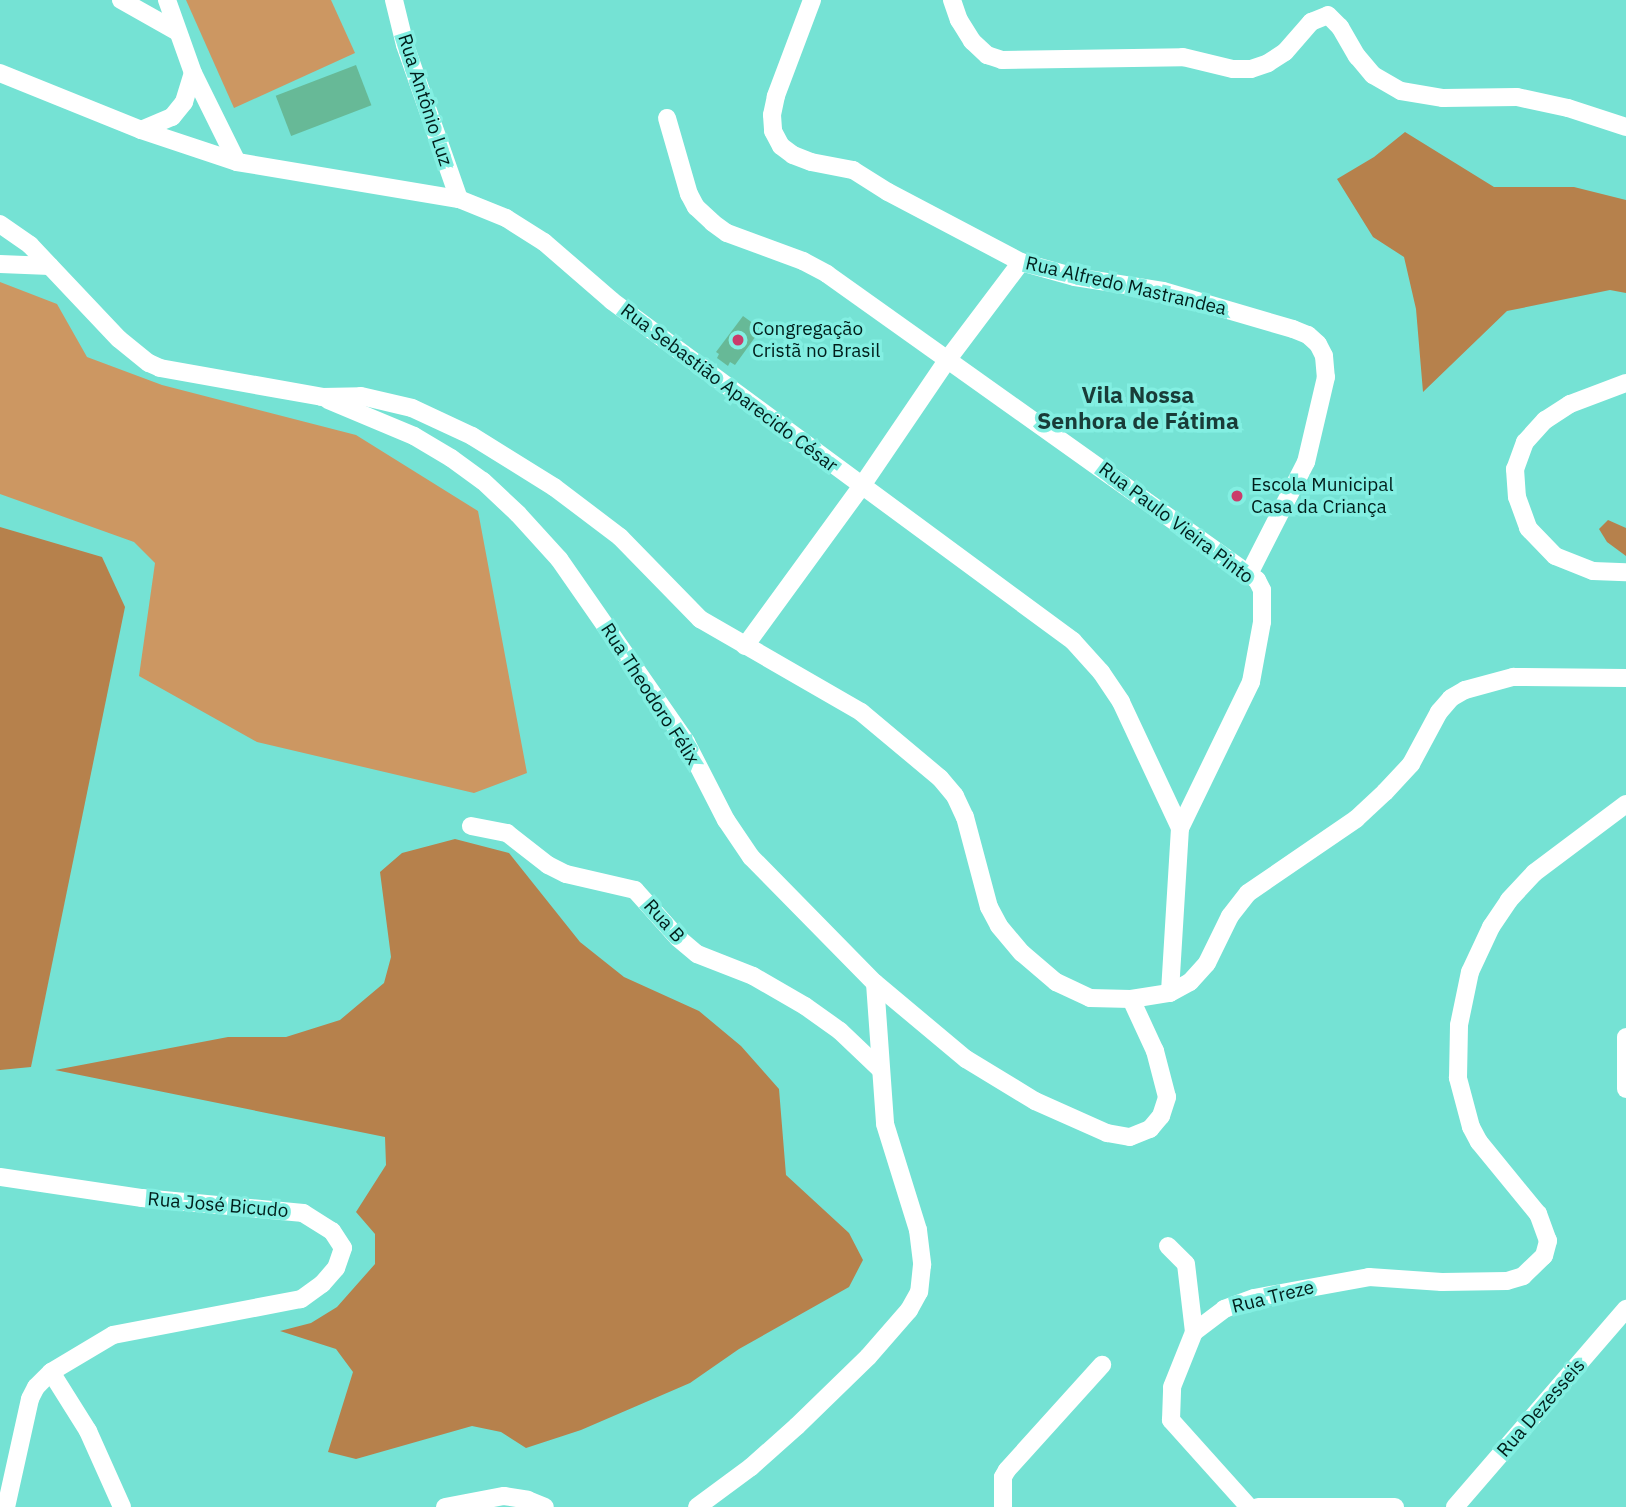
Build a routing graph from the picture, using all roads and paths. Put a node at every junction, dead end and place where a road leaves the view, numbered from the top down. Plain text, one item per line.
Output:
1 (167, 0) edge
2 (394, 0) edge
3 (812, 0) edge
4 (952, 0) edge
5 (132, 2) edge
6 (176, 31) junction
7 (0, 73) edge
8 (193, 73) junction
9 (667, 118) dead end
10 (1626, 127) edge
11 (141, 130) junction
12 (237, 162) junction
13 (459, 199) junction
14 (0, 224) edge
15 (1021, 262) junction
16 (0, 264) edge
17 (50, 266) junction
18 (948, 359) junction
19 (1626, 383) edge
20 (322, 397) junction
21 (861, 487) junction
22 (1250, 572) junction
23 (1626, 572) edge
24 (746, 646) junction
25 (1626, 678) edge
26 (1626, 804) edge
27 (471, 827) dead end
28 (1181, 828) junction
29 (875, 983) junction
30 (1170, 993) junction
31 (1131, 999) junction
32 (1626, 1037) edge
33 (879, 1068) junction
34 (1626, 1089) edge
35 (0, 1177) edge
36 (1168, 1246) dead end
37 (1626, 1309) edge
38 (1194, 1332) junction
39 (1102, 1365) dead end
40 (51, 1372) junction
41 (6, 1507) edge
42 (122, 1507) edge
43 (444, 1507) edge
44 (545, 1507) edge
45 (697, 1507) edge
46 (1003, 1507) edge
47 (1249, 1507) edge
48 (1258, 1507) edge
49 (1336, 1507) edge
50 (1395, 1507) edge
51 (1455, 1507) edge

1 - 6 street
2 - 13 street, Rua Antônio Luz
3 - 15 street, Rua Alfredo Mastrandea
4 - 10 street
5 - 6 street
6 - 8 street
7 - 11 street, Rua Sebastião Aparecido César
8 - 11 street
8 - 12 street
9 - 18 street, Rua Paulo Vieira Pinto
11 - 12 street, Rua Sebastião Aparecido César
12 - 13 street, Rua Sebastião Aparecido César
13 - 21 street, Rua Sebastião Aparecido César
14 - 17 street
15 - 18 street
15 - 22 street, Rua Alfredo Mastrandea
16 - 17 street
17 - 20 street
18 - 21 street
18 - 22 street, Rua Paulo Vieira Pinto
19 - 23 street
20 - 24 street
20 - 29 street, Rua Theodoro Félix
21 - 24 street
21 - 28 street, Rua Sebastião Aparecido César
22 - 28 street, Rua Paulo Vieira Pinto
24 - 31 street
25 - 30 street
26 - 38 street, Rua Treze
27 - 33 street, Rua B
28 - 30 street, Rua Sebastião Aparecido César
29 - 31 street, Rua Theodoro Félix
29 - 33 street
30 - 31 street
32 - 34 street
33 - 45 street
35 - 40 street, Rua José Bicudo
36 - 38 street
37 - 51 street, Rua Dezesseis
38 - 47 street
39 - 46 street
40 - 41 street
40 - 42 street
43 - 44 street
48 - 49 street
49 - 50 street

